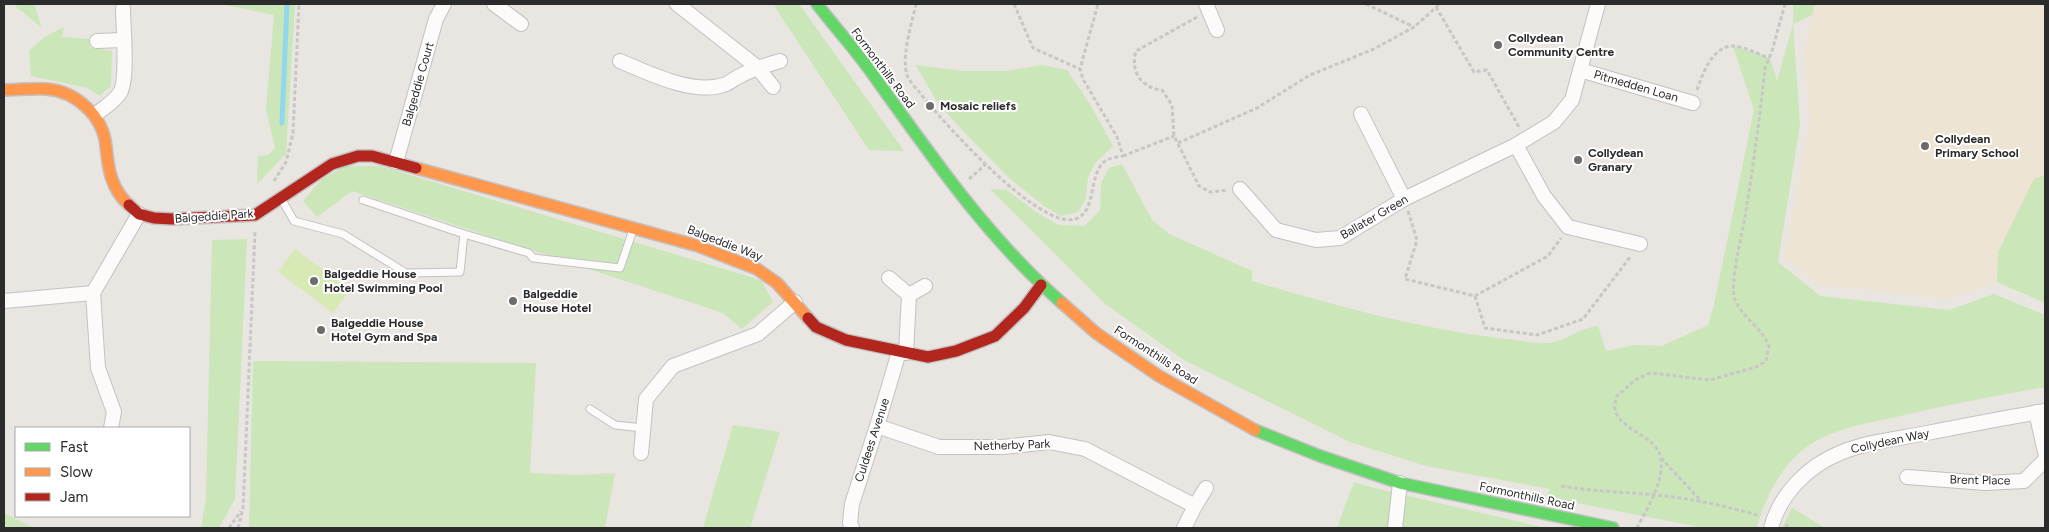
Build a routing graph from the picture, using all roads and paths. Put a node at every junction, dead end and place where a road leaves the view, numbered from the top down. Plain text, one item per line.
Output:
1 (300, 4) edge
2 (677, 4) edge
3 (817, 4) edge
4 (916, 4) edge
5 (1014, 4) edge
6 (1098, 4) edge
7 (1366, 4) edge
8 (1440, 4) edge
9 (1598, 4) edge
10 (1785, 4) edge
11 (440, 5) edge
12 (497, 5) edge
13 (1207, 7) edge
14 (1436, 7) junction
15 (123, 8) dead end
16 (521, 24) dead end
17 (1414, 27) junction
18 (1217, 30) dead end
19 (97, 40) dead end
20 (123, 40) junction
21 (1770, 58) junction
22 (620, 61) dead end
23 (780, 61) dead end
24 (757, 67) junction
25 (1080, 69) junction
26 (1580, 70) junction
27 (773, 87) dead end
28 (4, 90) edge
29 (1693, 103) joint
30 (1361, 114) dead end
31 (95, 115) junction
32 (1174, 136) junction
33 (1521, 142) junction
34 (1178, 143) junction
35 (1123, 156) junction
36 (390, 160) junction
37 (270, 186) dead end
38 (1240, 189) joint
39 (282, 199) junction
40 (1404, 199) junction
41 (363, 200) dead end
42 (139, 214) junction
43 (256, 215) junction
44 (1568, 227) junction
45 (634, 228) junction
46 (464, 234) junction
47 (1640, 244) joint
48 (889, 278) dead end
49 (1042, 285) junction
50 (924, 286) dead end
51 (93, 293) junction
52 (909, 295) junction
53 (1475, 296) junction
54 (4, 301) edge
55 (795, 302) junction
56 (902, 353) junction
57 (590, 409) dead end
58 (2041, 411) edge
59 (878, 426) junction
60 (111, 427) edge
61 (643, 428) junction
62 (2045, 452) edge
63 (641, 453) dead end
64 (1661, 458) junction
65 (2045, 460) edge
66 (1907, 477) dead end
67 (1400, 484) junction
68 (1561, 486) dead end
69 (1206, 488) dead end
70 (1653, 495) junction
71 (1702, 502) junction
72 (1195, 506) junction
73 (243, 508) junction
74 (1772, 524) edge
75 (230, 528) edge
76 (238, 528) edge
77 (852, 528) edge
78 (1184, 528) edge
79 (1395, 528) edge
80 (1613, 528) edge
81 (1637, 528) edge

1 - 37 path
2 - 24 street
3 - 49 street, Formonthills Road
4 - 35 path
5 - 25 path
6 - 25 path
7 - 17 path
8 - 14 path
9 - 26 street, Ballater Green
10 - 21 path
11 - 36 street, Balgeddie Court
12 - 16 street
13 - 18 street
13 - 32 path
14 - 17 path
14 - 33 path
15 - 20 street
17 - 34 path
19 - 20 street
20 - 31 street
21 - 29 path
21 - 64 path
22 - 24 street
23 - 24 street
24 - 27 street
25 - 35 path
26 - 29 street, Pitmedden Loan
26 - 33 street, Ballater Green
28 - 31 street
30 - 40 street
31 - 42 street
32 - 34 path
32 - 35 path
33 - 40 street, Ballater Green
33 - 44 street
34 - 38 path
36 - 39 street, Balgeddie Park
36 - 45 street, Balgeddie Way
38 - 40 street, Ballater Green
39 - 43 street, Balgeddie Park
39 - 46 lane
40 - 53 path
41 - 46 lane
42 - 43 street, Balgeddie Park
42 - 51 street
43 - 73 path
44 - 47 street
44 - 53 path
45 - 46 lane
45 - 55 street, Balgeddie Way
47 - 53 path
48 - 52 street
49 - 56 street, Balgeddie Way
49 - 67 street, Formonthills Road
50 - 52 street
51 - 54 street
51 - 60 street
52 - 56 street, Culdees Avenue
55 - 56 street, Balgeddie Way
55 - 61 street
56 - 59 street, Culdees Avenue
57 - 61 lane
58 - 62 street
58 - 74 street, Collydean Way
59 - 72 street, Netherby Park
59 - 77 street, Culdees Avenue
61 - 63 street
64 - 70 path
64 - 71 path
65 - 66 street, Brent Place
67 - 79 street
67 - 80 street, Formonthills Road
68 - 70 path
69 - 72 street
70 - 71 path
70 - 81 path
71 - 74 path
72 - 78 street
73 - 75 path
73 - 76 path

